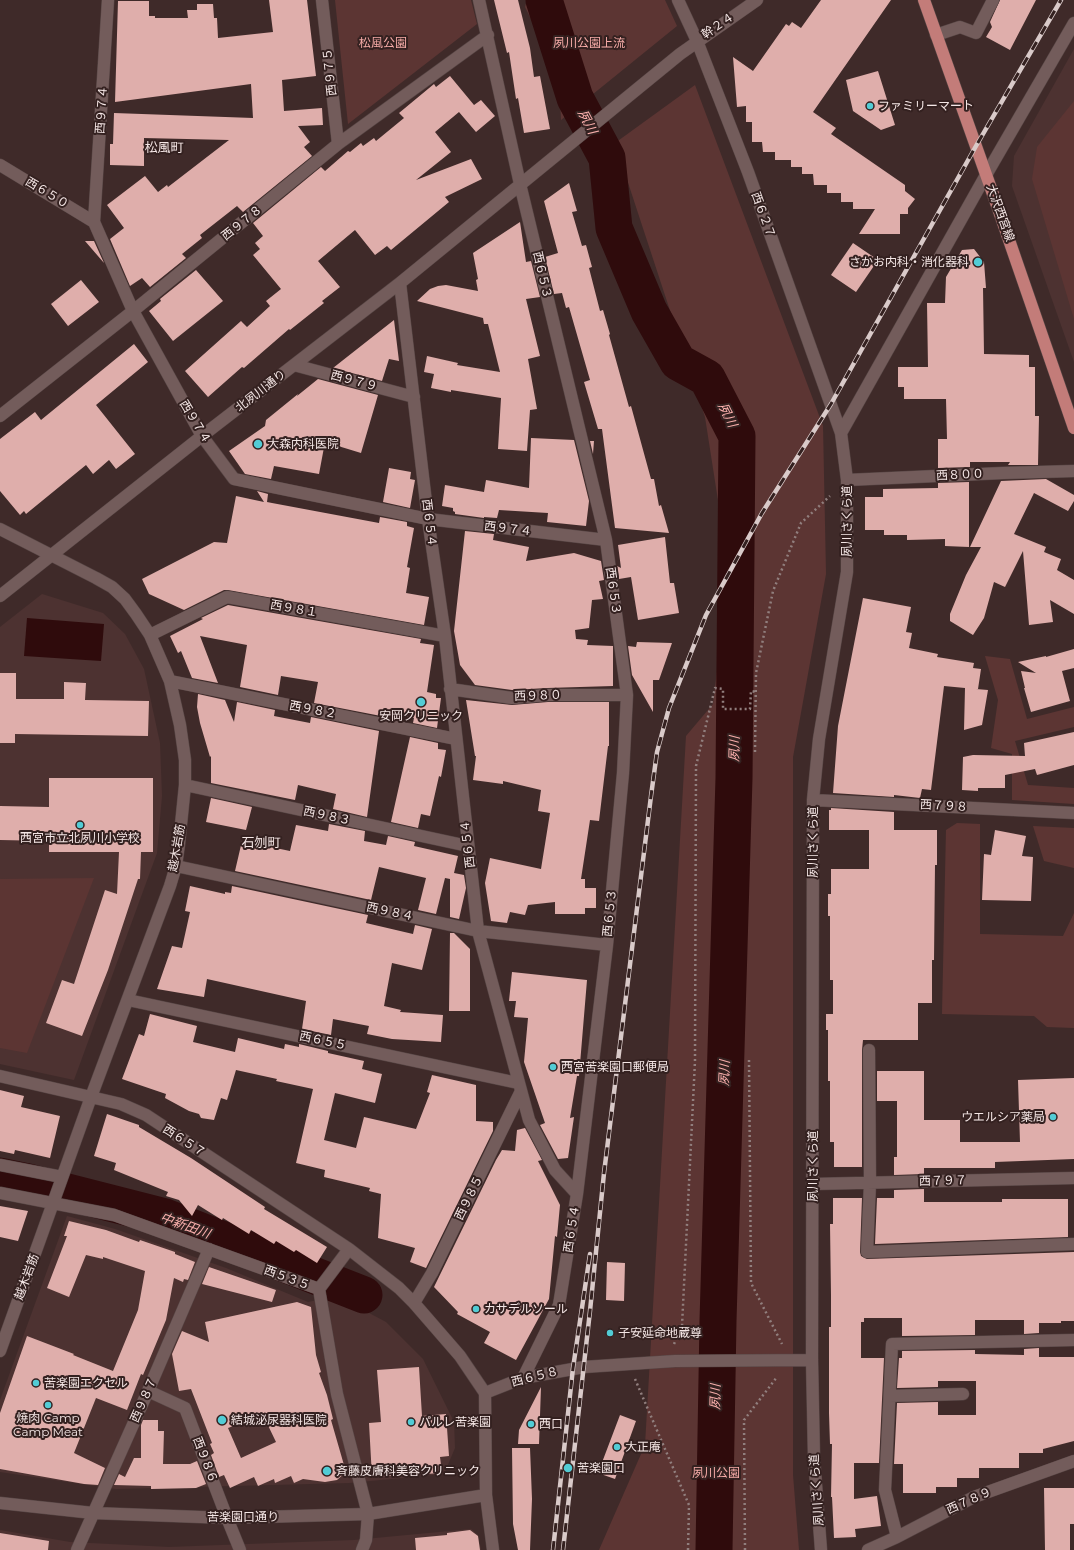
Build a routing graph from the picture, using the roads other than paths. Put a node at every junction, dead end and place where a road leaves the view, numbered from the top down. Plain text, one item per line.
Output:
1 (108, 0) edge
2 (322, 0) edge
3 (479, 0) edge
4 (678, 0) edge
5 (757, 0) edge
6 (924, 0) edge
7 (994, 0) edge
8 (1074, 23) edge
9 (488, 35) junction
10 (936, 35) junction
11 (697, 41) junction
12 (338, 144) junction
13 (1, 168) edge
14 (986, 175) junction
15 (520, 184) junction
16 (94, 222) junction
17 (400, 283) junction
18 (133, 311) junction
19 (294, 365) junction
20 (414, 397) junction
21 (0, 416) edge
22 (1074, 426) edge
23 (841, 433) junction
24 (202, 436) junction
25 (1074, 472) edge
26 (847, 480) junction
27 (428, 519) junction
28 (0, 529) edge
29 (606, 540) junction
30 (52, 556) junction
31 (0, 596) edge
32 (150, 635) junction
33 (445, 636) junction
34 (170, 681) junction
35 (450, 689) junction
36 (627, 695) junction
37 (456, 739) junction
38 (185, 785) junction
39 (813, 800) junction
40 (1074, 813) edge
41 (468, 846) junction
42 (176, 866) junction
43 (478, 932) junction
44 (607, 945) junction
45 (128, 1000) junction
46 (869, 1050) dead end
47 (0, 1076) edge
48 (519, 1087) junction
49 (91, 1097) junction
50 (0, 1165) edge
51 (62, 1177) junction
52 (1074, 1178) edge
53 (870, 1183) junction
54 (812, 1184) junction
55 (0, 1193) edge
56 (578, 1194) junction
57 (53, 1204) junction
58 (1074, 1244) edge
59 (208, 1249) junction
60 (349, 1249) junction
61 (321, 1287) junction
62 (414, 1303) junction
63 (1074, 1340) edge
64 (0, 1351) edge
65 (812, 1360) junction
66 (523, 1378) junction
67 (148, 1391) junction
68 (485, 1393) junction
69 (963, 1394) dead end
70 (890, 1396) junction
71 (1074, 1461) edge
72 (486, 1495) junction
73 (0, 1503) edge
74 (93, 1513) junction
75 (368, 1514) junction
76 (227, 1518) junction
77 (897, 1537) junction
78 (77, 1550) edge
79 (240, 1550) edge
80 (362, 1550) edge
81 (493, 1550) edge
82 (822, 1550) edge
83 (868, 1550) edge

1 - 16 street, 西９７４
2 - 12 street, 西９７５
3 - 9 street, 西６５３
4 - 11 street, 西６２７
5 - 11 street, 幹２４
6 - 10 main road, 大沢西宮線
7 - 10 street
8 - 14 street
9 - 12 street, 西９７８
9 - 15 street, 西６５３
10 - 14 main road, 大沢西宮線
11 - 15 street, 幹２４
11 - 23 street, 西６２７
12 - 18 street, 西９７８
13 - 16 street, 西６５０
14 - 22 main road, 大沢西宮線
14 - 23 street
15 - 17 street, 北夙川通り
15 - 29 street, 西６５３
16 - 18 street, 西９７４
17 - 19 street, 北夙川通り
17 - 20 street, 西６５４
18 - 21 street, 西９７８
18 - 24 street, 西９７４
19 - 20 street, 西９７９
19 - 24 street, 北夙川通り
20 - 27 street, 西６５４
23 - 26 street, 夙川さくら道
24 - 27 street, 西９７４
24 - 30 street, 北夙川通り
25 - 26 street, 西８００
26 - 39 street, 夙川さくら道
27 - 29 street, 西９７４
27 - 33 street, 西６５４
28 - 30 street, 越木岩筋
29 - 36 street, 西６５３
30 - 31 street, 北夙川通り
30 - 32 street, 越木岩筋
32 - 33 street, 西９８１
32 - 34 street, 越木岩筋
33 - 35 street, 西６５４
34 - 37 street, 西９８２
34 - 38 street, 越木岩筋
35 - 36 street, 西９８０
35 - 37 street, 西６５４
36 - 44 street, 西６５３
37 - 41 street, 西６５４
38 - 41 street, 西９８３
38 - 42 street, 越木岩筋
39 - 40 street, 西７９８
39 - 54 street, 夙川さくら道
41 - 43 street, 西６５４
42 - 43 street, 西９８４
42 - 45 street, 越木岩筋
43 - 44 street, 西９８４
43 - 48 street, 西６５４
44 - 56 street, 西６５３
45 - 48 street, 西６５５
45 - 49 street, 越木岩筋
46 - 53 street
47 - 49 street, 西６５７
48 - 56 street, 西６５４
48 - 62 street, 西９８５
49 - 51 street, 越木岩筋
49 - 60 street, 西６５７
50 - 51 street
51 - 57 street, 越木岩筋
52 - 53 street, 西７９７
53 - 54 street, 西７９７
53 - 58 street
54 - 65 street, 夙川さくら道
55 - 57 street, 西５３５
56 - 66 street, 西６５４
57 - 59 street, 西５３５
57 - 64 street, 越木岩筋
59 - 61 street, 西５３５
59 - 67 street, 西９８７
60 - 61 street
60 - 62 street
61 - 75 street, 西５３５
62 - 68 street
63 - 70 street
65 - 66 street, 西６５８
65 - 82 street, 夙川さくら道
66 - 68 street, 西６５８
67 - 74 street, 西９８７
67 - 76 street, 西９８６
68 - 72 street
69 - 70 street
70 - 77 street
71 - 77 street, 西７８９
72 - 75 street, 苦楽園口通り
72 - 81 street
73 - 74 street, 苦楽園口通り
74 - 76 street, 苦楽園口通り
74 - 78 street, 西９８７
75 - 76 street, 苦楽園口通り
75 - 80 street, 西５３５
76 - 79 street, 西９８６
77 - 83 street, 西７８９

